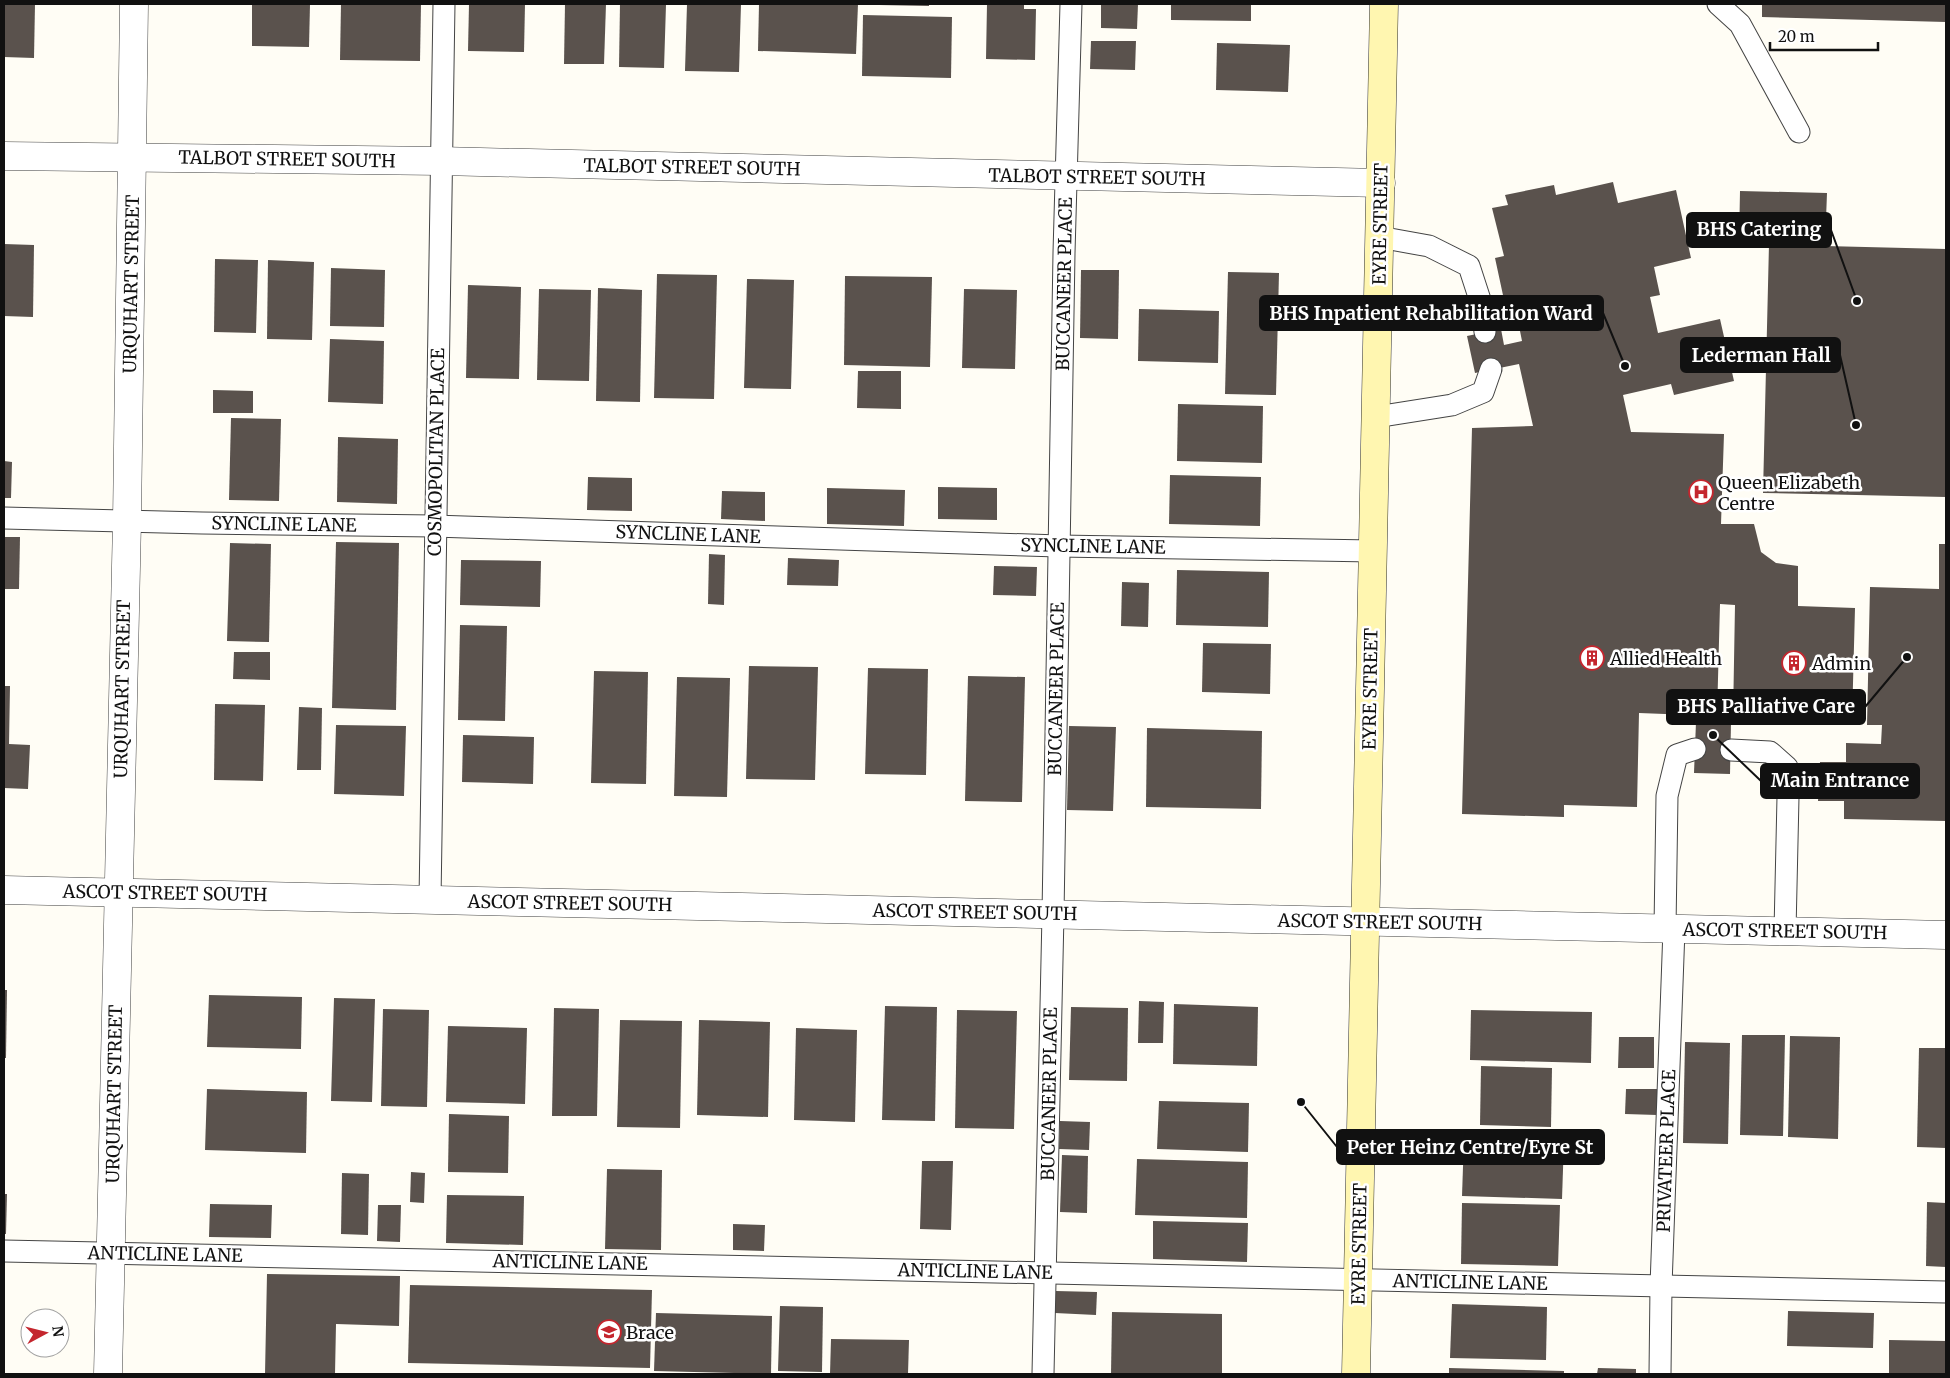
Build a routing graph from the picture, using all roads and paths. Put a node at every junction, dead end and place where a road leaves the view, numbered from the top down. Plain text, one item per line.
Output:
1 (134, 4) edge
2 (444, 4) edge
3 (1072, 4) edge
4 (1384, 4) edge
5 (1718, 4) edge
6 (1799, 132) dead end
7 (4, 156) edge
8 (133, 157) junction
9 (440, 162) junction
10 (1067, 176) junction
11 (1381, 183) junction
12 (1380, 237) junction
13 (1485, 332) dead end
14 (1490, 369) dead end
15 (1376, 417) junction
16 (4, 518) edge
17 (127, 520) junction
18 (434, 526) junction
19 (1059, 546) junction
20 (1373, 551) junction
21 (1695, 749) dead end
22 (1730, 750) dead end
23 (4, 890) edge
24 (118, 892) junction
25 (430, 900) junction
26 (1053, 914) junction
27 (1365, 922) junction
28 (1670, 929) junction
29 (1785, 931) junction
30 (1946, 935) edge
31 (4, 1250) edge
32 (111, 1252) junction
33 (1045, 1273) junction
34 (1358, 1279) junction
35 (1661, 1286) junction
36 (1946, 1292) edge
37 (108, 1374) edge
38 (1043, 1374) edge
39 (1356, 1374) edge
40 (1660, 1374) edge

1 - 8 street, URQUHART STREET
2 - 9 lane, COSMOPOLITAN PLACE
3 - 10 lane, BUCCANEER PLACE
4 - 11 main road, EYRE STREET
5 - 6 lane
7 - 8 street, TALBOT STREET SOUTH
8 - 9 street, TALBOT STREET SOUTH
8 - 17 street, URQUHART STREET
9 - 10 street, TALBOT STREET SOUTH
9 - 18 lane, COSMOPOLITAN PLACE
10 - 11 street, TALBOT STREET SOUTH
10 - 19 lane, BUCCANEER PLACE
11 - 12 main road, EYRE STREET
12 - 13 lane
12 - 15 main road, EYRE STREET
14 - 15 lane
15 - 20 main road, EYRE STREET
16 - 17 lane, SYNCLINE LANE
17 - 18 lane, SYNCLINE LANE
17 - 24 street, URQUHART STREET
18 - 19 lane, SYNCLINE LANE
18 - 25 lane, COSMOPOLITAN PLACE
19 - 20 lane, SYNCLINE LANE
19 - 26 lane, BUCCANEER PLACE
20 - 27 main road, EYRE STREET
21 - 28 lane, PRIVATEER PLACE
22 - 29 lane
23 - 24 street, ASCOT STREET SOUTH
24 - 25 street, ASCOT STREET SOUTH
24 - 32 street, URQUHART STREET
25 - 26 street, ASCOT STREET SOUTH
26 - 27 street, ASCOT STREET SOUTH
26 - 33 lane, BUCCANEER PLACE
27 - 28 street, ASCOT STREET SOUTH
27 - 34 main road, EYRE STREET
28 - 29 street, ASCOT STREET SOUTH
28 - 35 lane, PRIVATEER PLACE
29 - 30 street, ASCOT STREET SOUTH
31 - 32 lane, ANTICLINE LANE
32 - 33 lane, ANTICLINE LANE
32 - 37 street, URQUHART STREET
33 - 34 lane, ANTICLINE LANE
33 - 38 lane, BUCCANEER PLACE
34 - 35 lane, ANTICLINE LANE
34 - 39 main road, EYRE STREET
35 - 36 lane, ANTICLINE LANE
35 - 40 lane, PRIVATEER PLACE

